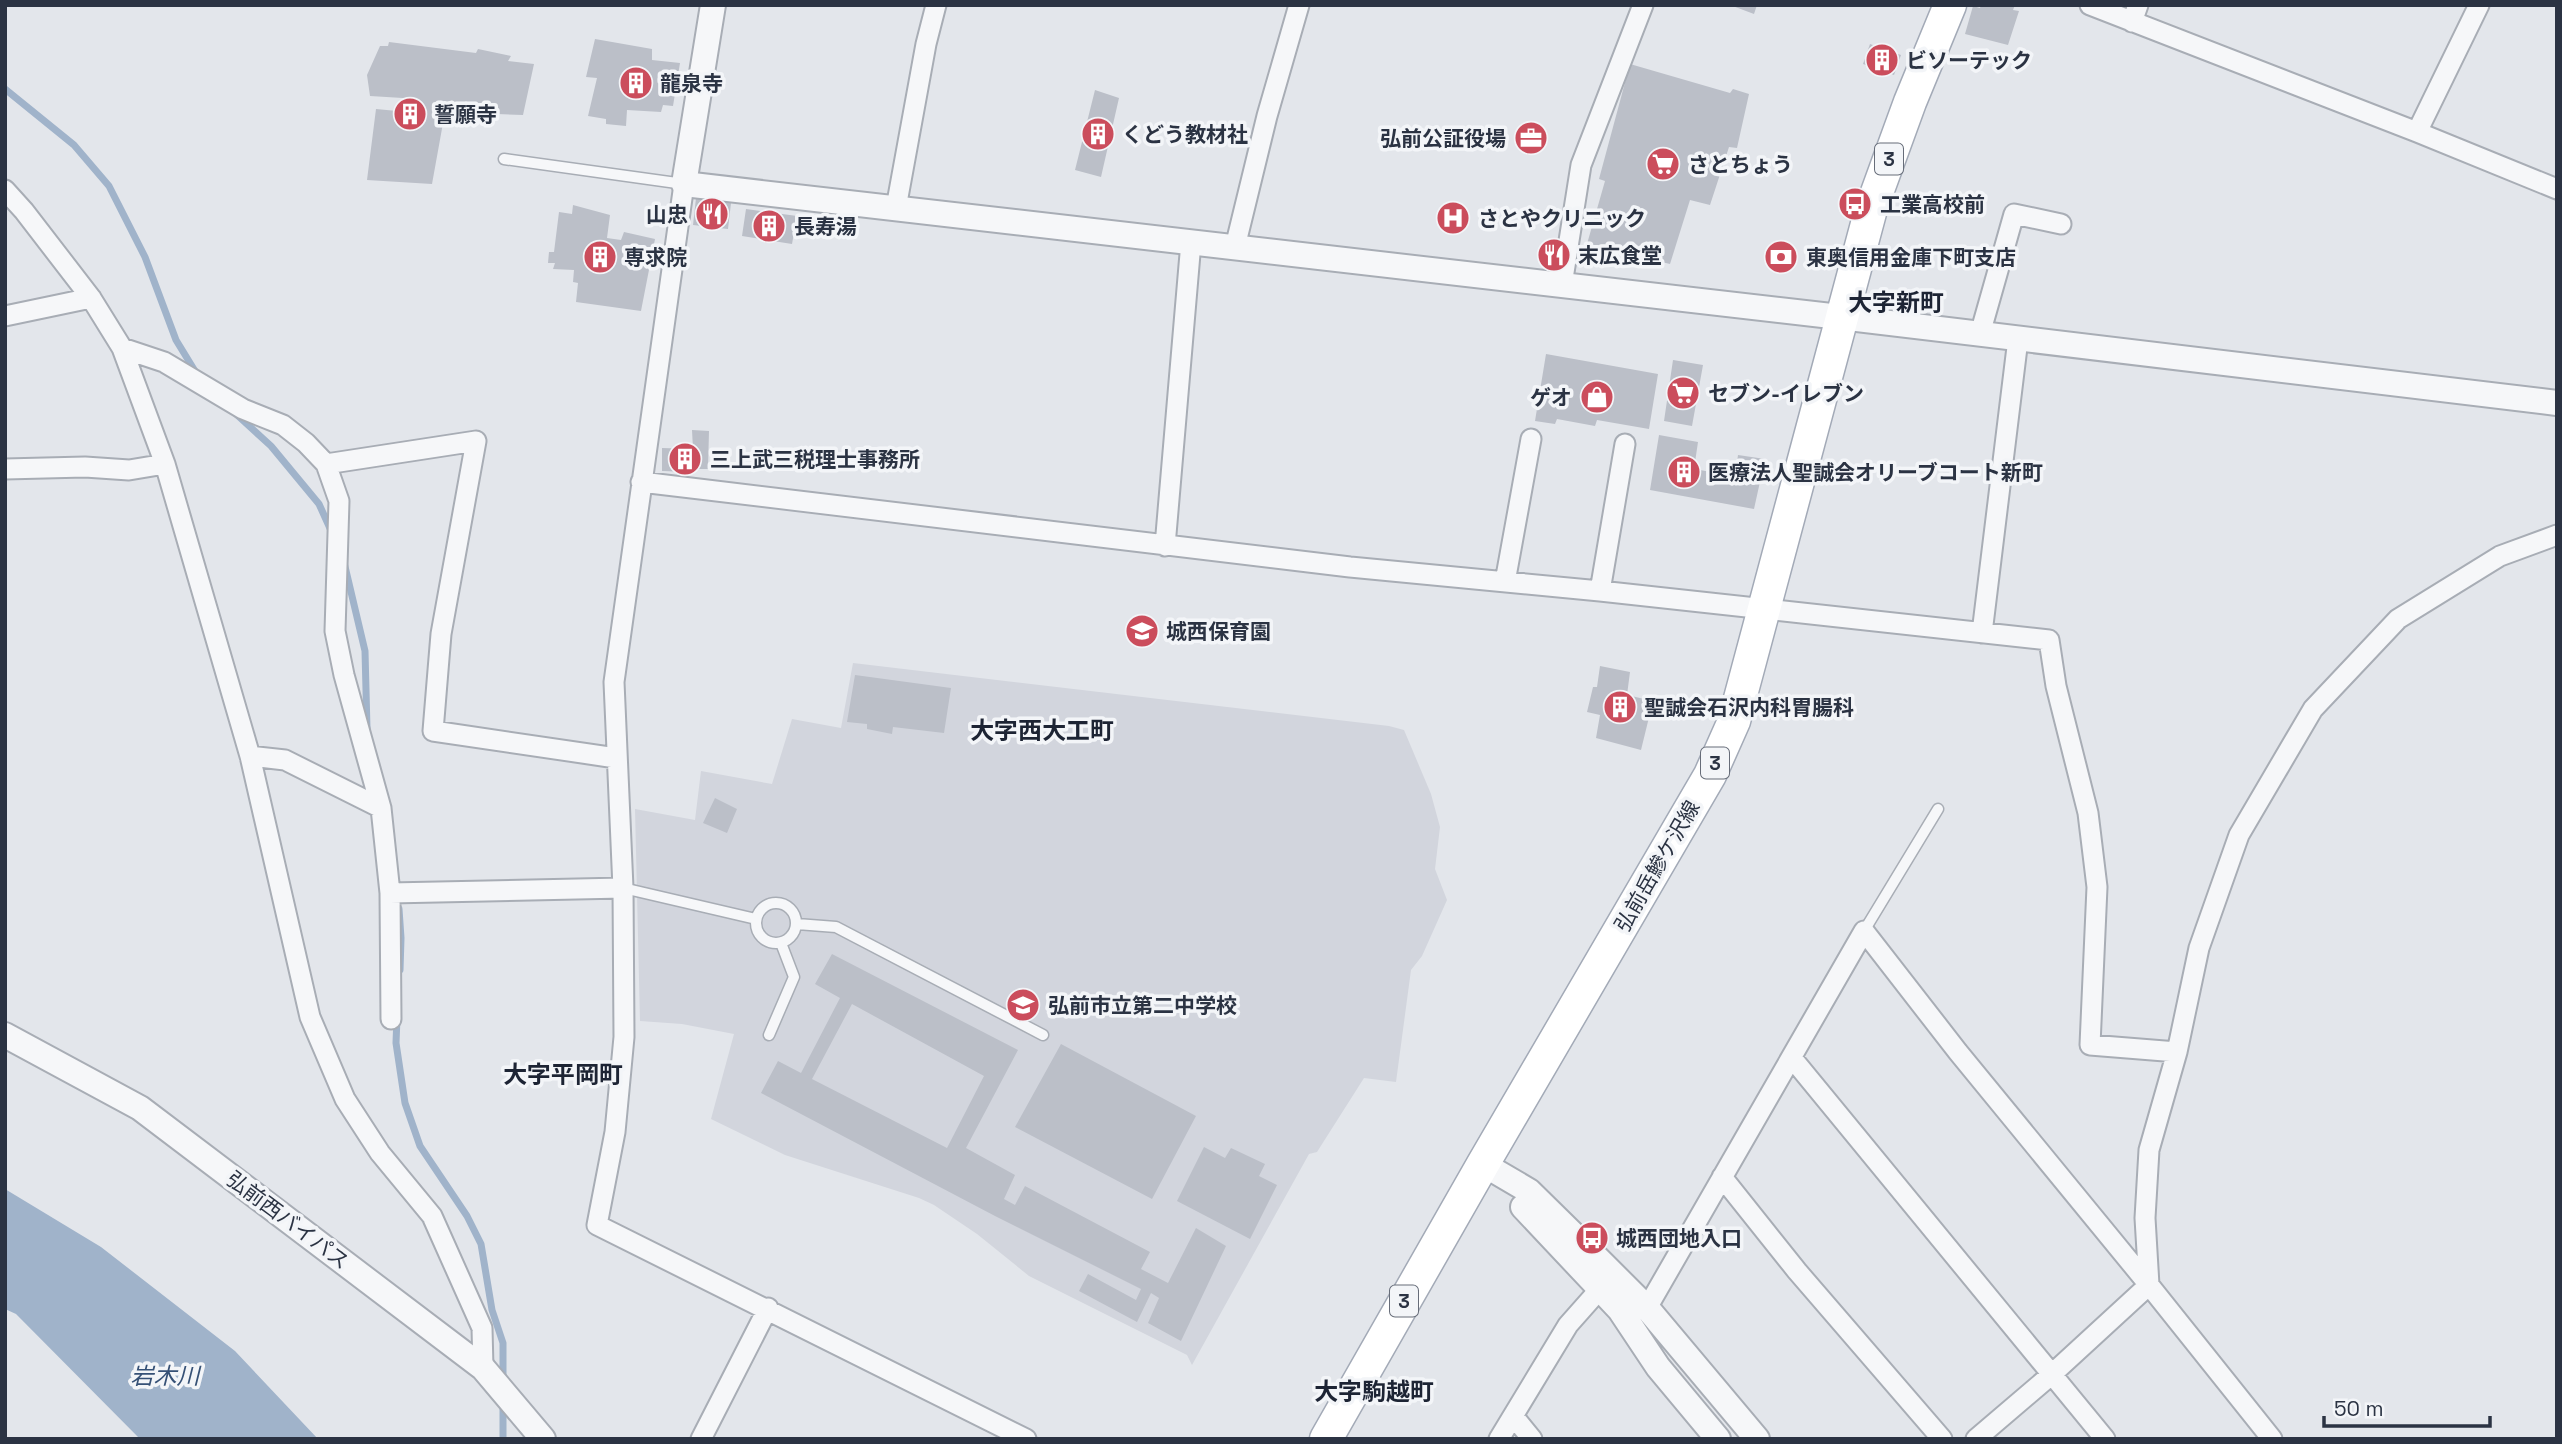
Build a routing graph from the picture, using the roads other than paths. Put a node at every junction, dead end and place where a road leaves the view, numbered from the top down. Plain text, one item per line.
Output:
1 (713, 5) edge
2 (936, 5) edge
3 (1299, 5) edge
4 (1643, 5) edge
5 (1950, 5) edge
6 (2090, 5) edge
7 (2479, 5) edge
8 (2135, 14) edge
9 (2417, 132) junction
10 (504, 159) dead end
11 (684, 184) junction
12 (2557, 189) edge
13 (5, 190) edge
14 (896, 208) junction
15 (2061, 224) dead end
16 (1191, 242) junction
17 (1235, 247) junction
18 (1562, 285) junction
19 (91, 298) junction
20 (5, 316) edge
21 (1840, 317) junction
22 (1980, 334) junction
23 (2018, 339) junction
24 (122, 348) junction
25 (2557, 403) edge
26 (1531, 439) dead end
27 (1625, 444) dead end
28 (165, 464) junction
29 (326, 464) junction
30 (5, 470) edge
31 (641, 482) junction
32 (2557, 535) edge
33 (1165, 546) junction
34 (1505, 582) junction
35 (1600, 590) junction
36 (1765, 610) junction
37 (1982, 633) junction
38 (250, 756) junction
39 (615, 758) junction
40 (381, 808) junction
41 (1938, 809) dead end
42 (624, 888) junction
43 (390, 893) junction
44 (756, 919) junction
45 (797, 924) junction
46 (1864, 931) junction
47 (780, 943) junction
48 (391, 1019) dead end
49 (5, 1035) edge
50 (769, 1035) dead end
51 (1043, 1035) dead end
52 (2177, 1052) junction
53 (1792, 1058) junction
54 (1483, 1164) junction
55 (1722, 1178) junction
56 (2149, 1284) junction
57 (1598, 1290) junction
58 (768, 1308) junction
59 (1647, 1308) junction
60 (483, 1368) junction
61 (2051, 1375) junction
62 (1514, 1417) junction
63 (1018, 1437) edge
64 (543, 1439) edge
65 (701, 1439) edge
66 (1326, 1439) edge
67 (1499, 1439) edge
68 (1532, 1439) edge
69 (1718, 1439) edge
70 (1757, 1439) edge
71 (1942, 1439) edge
72 (1976, 1439) edge
73 (2105, 1439) edge
74 (2272, 1439) edge

1 - 11 street
2 - 14 street
3 - 17 street
4 - 18 street
5 - 21 main road, 弘前岳鰺ケ沢線 / 3
6 - 8 street
7 - 9 street
8 - 9 street
9 - 12 street
10 - 11 lane
11 - 14 street
11 - 31 street
13 - 19 street
14 - 16 street
15 - 22 street
16 - 17 street
16 - 33 street
17 - 18 street
18 - 21 street
19 - 20 street
19 - 24 street
21 - 22 street
21 - 36 main road, 弘前岳鰺ケ沢線 / 3
22 - 23 street
23 - 25 street
23 - 37 street
24 - 28 street
24 - 29 street
26 - 34 street
27 - 35 street
28 - 30 street
28 - 38 street
29 - 39 street
29 - 40 street
31 - 33 street
31 - 39 street
32 - 52 street
33 - 34 street
34 - 35 street
35 - 36 street
36 - 37 street
36 - 54 main road, 弘前岳鰺ケ沢線 / 3
37 - 52 street
38 - 40 street
38 - 60 street
39 - 42 street
40 - 43 street
41 - 46 lane
42 - 43 street
42 - 44 lane
42 - 58 street
43 - 48 street
44 - 45 lane
44 - 47 lane
45 - 47 lane
45 - 51 lane
46 - 53 street
46 - 56 street
47 - 50 lane
49 - 60 street, 弘前西バイパス
52 - 56 street
53 - 55 street
53 - 61 street
54 - 57 street
54 - 59 street
54 - 66 main road, 弘前岳鰺ケ沢線 / 3
55 - 59 street
55 - 71 street
56 - 61 street
56 - 74 street
57 - 62 street
57 - 69 street
58 - 63 street
58 - 65 street
59 - 70 street
60 - 64 street, 弘前西バイパス
61 - 72 street
61 - 73 street
62 - 67 street
62 - 68 street

